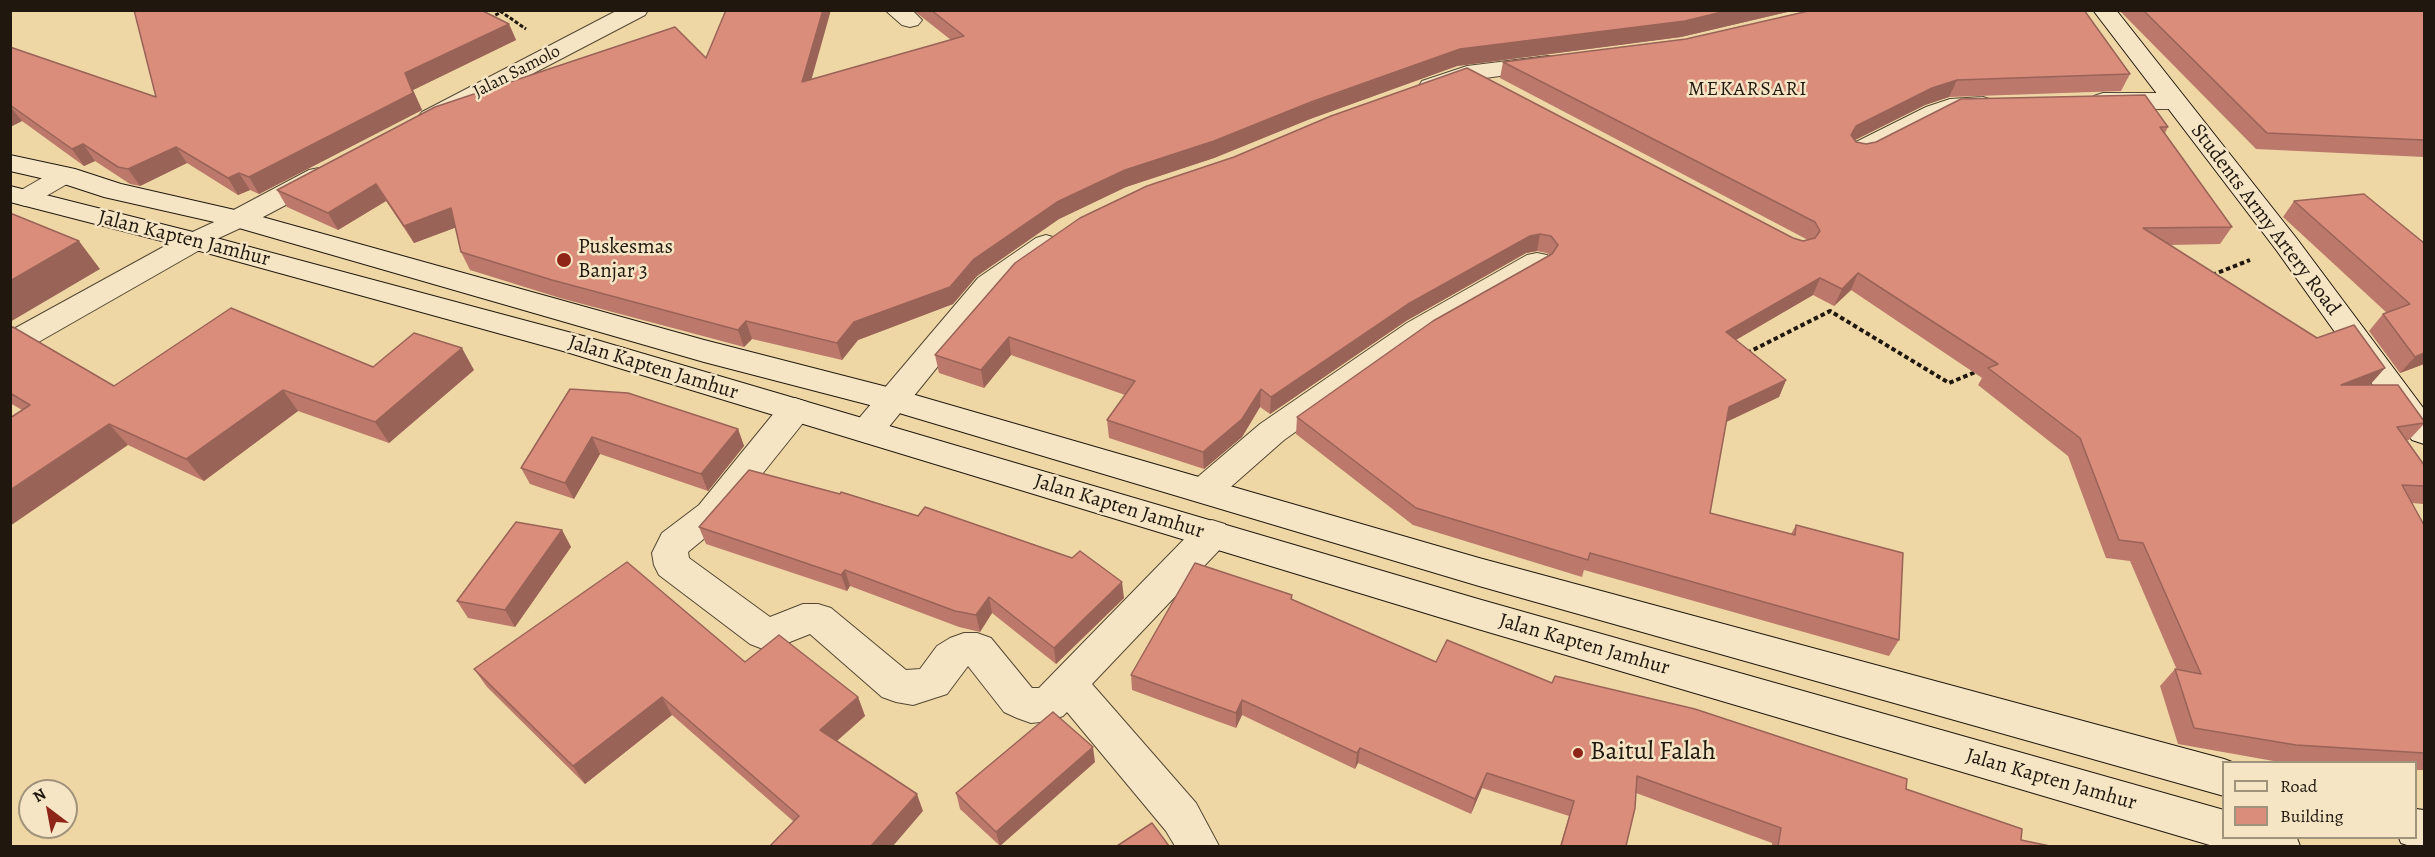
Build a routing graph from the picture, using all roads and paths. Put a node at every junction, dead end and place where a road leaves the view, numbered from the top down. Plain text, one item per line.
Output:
1 (505, 10) edge
2 (637, 10) edge
3 (2104, 10) edge
4 (480, 23) edge
5 (1568, 61) edge
6 (1467, 73) junction
7 (1411, 93) edge
8 (1507, 93) edge
9 (2078, 101) edge
10 (2173, 101) junction
11 (2007, 104) edge
12 (411, 127) edge
13 (1859, 151) edge
14 (10, 163) edge
15 (340, 165) edge
16 (65, 176) junction
17 (15, 200) edge
18 (238, 219) junction
19 (1070, 227) edge
20 (195, 241) junction
21 (2287, 244) junction
22 (1537, 262) edge
23 (2210, 276) edge
24 (10, 345) edge
25 (1745, 354) edge
26 (1982, 369) edge
27 (891, 399) junction
28 (795, 410) junction
29 (867, 432) junction
30 (2424, 432) edge
31 (1204, 490) junction
32 (1212, 534) junction
33 (1615, 610) junction
34 (1607, 652) junction
35 (1066, 684) junction
36 (2222, 778) edge
37 (2222, 830) edge
38 (1198, 846) edge

1 - 4 path
2 - 12 street, Jalan Samolo
3 - 10 street, Students Army Artery Road
5 - 6 street
6 - 7 street
6 - 8 street
9 - 10 street
10 - 21 street, Students Army Artery Road
11 - 13 street
14 - 16 street, Jalan Kapten Jamhur
15 - 18 street
16 - 17 lane
16 - 18 street, Jalan Kapten Jamhur
17 - 20 street, Jalan Kapten Jamhur
18 - 20 lane
18 - 27 street, Jalan Kapten Jamhur
19 - 27 street
20 - 24 street
20 - 28 street, Jalan Kapten Jamhur
21 - 23 path
21 - 30 street, Students Army Artery Road
22 - 31 street
25 - 26 path
27 - 29 street
27 - 31 street, Jalan Kapten Jamhur
28 - 29 street, Jalan Kapten Jamhur
28 - 35 street
29 - 32 street, Jalan Kapten Jamhur
31 - 33 street, Jalan Kapten Jamhur
32 - 34 street, Jalan Kapten Jamhur
32 - 35 street
33 - 34 street
33 - 36 street, Jalan Kapten Jamhur
34 - 37 street, Jalan Kapten Jamhur
35 - 38 street

